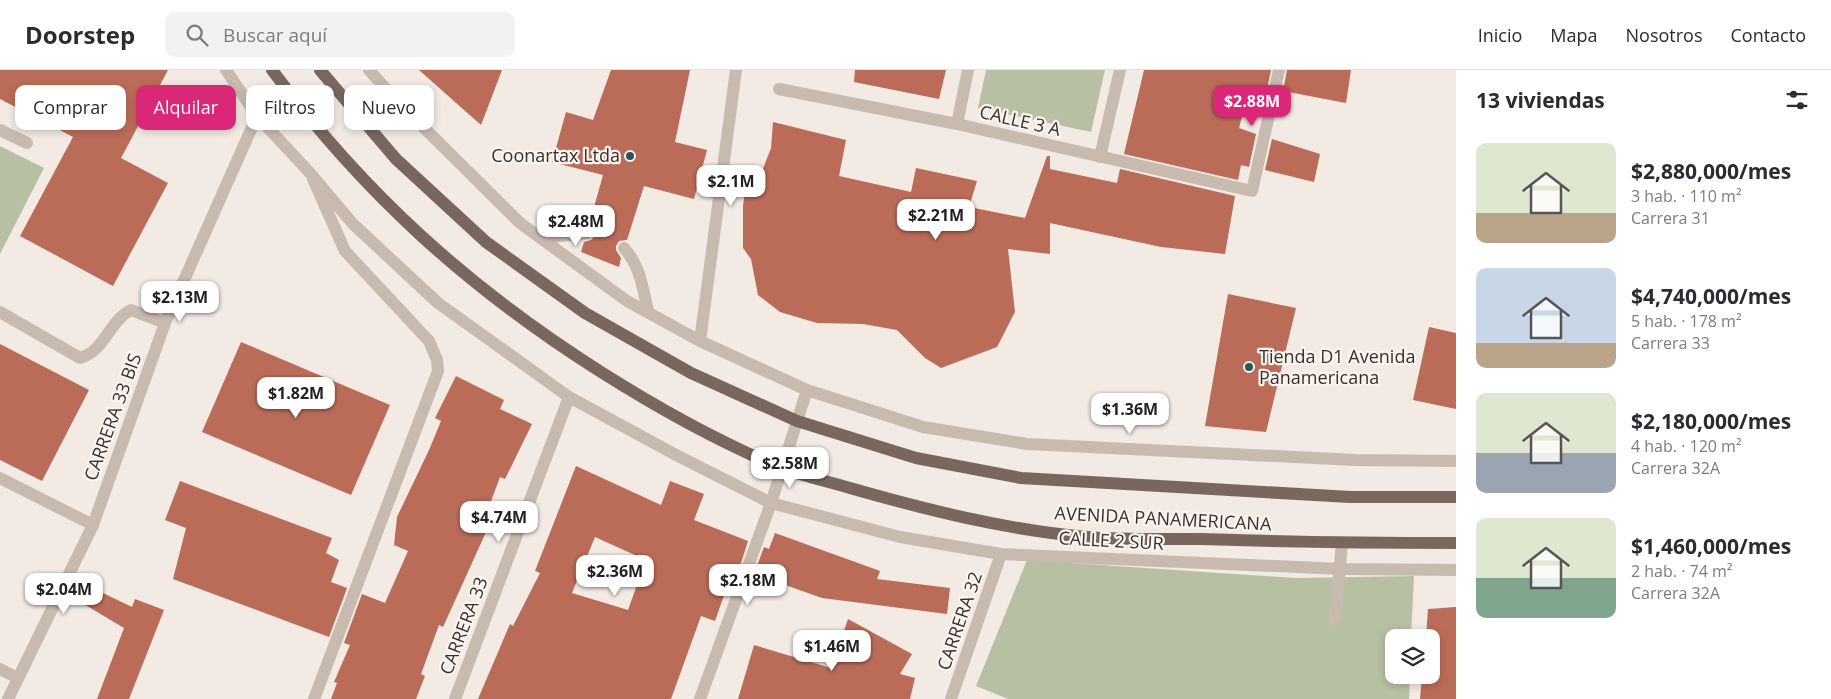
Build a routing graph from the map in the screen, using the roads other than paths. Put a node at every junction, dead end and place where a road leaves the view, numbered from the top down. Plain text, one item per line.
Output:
1 (226, 70) edge
2 (272, 70) edge
3 (320, 70) edge
4 (369, 70) edge
5 (736, 70) edge
6 (968, 70) edge
7 (1120, 70) edge
8 (1279, 70) edge
9 (780, 89) dead end
10 (246, 100) edge
11 (957, 124) junction
12 (0, 130) edge
13 (251, 130) edge
14 (270, 130) edge
15 (27, 143) dead end
16 (1100, 157) junction
17 (310, 173) junction
18 (587, 233) dead end
19 (541, 238) junction
20 (624, 248) dead end
21 (648, 311) junction
22 (0, 312) edge
23 (166, 323) junction
24 (700, 341) junction
25 (807, 390) junction
26 (570, 398) junction
27 (797, 422) junction
28 (1456, 461) edge
29 (782, 468) junction
30 (0, 478) edge
31 (1456, 497) edge
32 (771, 503) junction
33 (93, 525) junction
34 (1342, 543) junction
35 (1456, 543) edge
36 (1001, 554) junction
37 (1341, 569) junction
38 (1456, 570) edge
39 (1335, 619) dead end
40 (0, 670) edge
41 (18, 678) junction
42 (8, 699) edge
43 (314, 699) edge
44 (455, 699) edge
45 (700, 699) edge
46 (951, 699) edge

1 - 10 street, CALLE 2 SUR
2 - 29 main road, AVENIDA PANAMERICANA
3 - 27 main road, AVENIDA PANAMERICANA
4 - 19 street
5 - 24 street
6 - 11 street
7 - 16 street
8 - 16 street, CALLE 3 A
9 - 11 street, CALLE 3 A
11 - 16 street, CALLE 3 A
12 - 15 street
13 - 23 street, CARRERA 33 BIS
14 - 17 street, CALLE 2 SUR
17 - 26 street, CALLE 2 SUR
17 - 43 street
18 - 19 street
19 - 21 street
20 - 21 street
21 - 24 street
22 - 23 street
23 - 33 street, CARRERA 33 BIS
24 - 25 street
25 - 27 street
25 - 28 street
26 - 32 street, CALLE 2 SUR
26 - 44 street, CARRERA 33
27 - 29 street
27 - 31 main road, AVENIDA PANAMERICANA
29 - 32 street
29 - 34 main road, AVENIDA PANAMERICANA
30 - 33 street
32 - 36 street, CALLE 2 SUR
32 - 45 street
33 - 41 street, CARRERA 33 BIS
34 - 35 main road, AVENIDA PANAMERICANA
34 - 37 street
36 - 37 street, CALLE 2 SUR
36 - 46 street, CARRERA 32
37 - 38 street, CALLE 2 SUR
37 - 39 street
40 - 41 street
41 - 42 street, CARRERA 33 BIS

